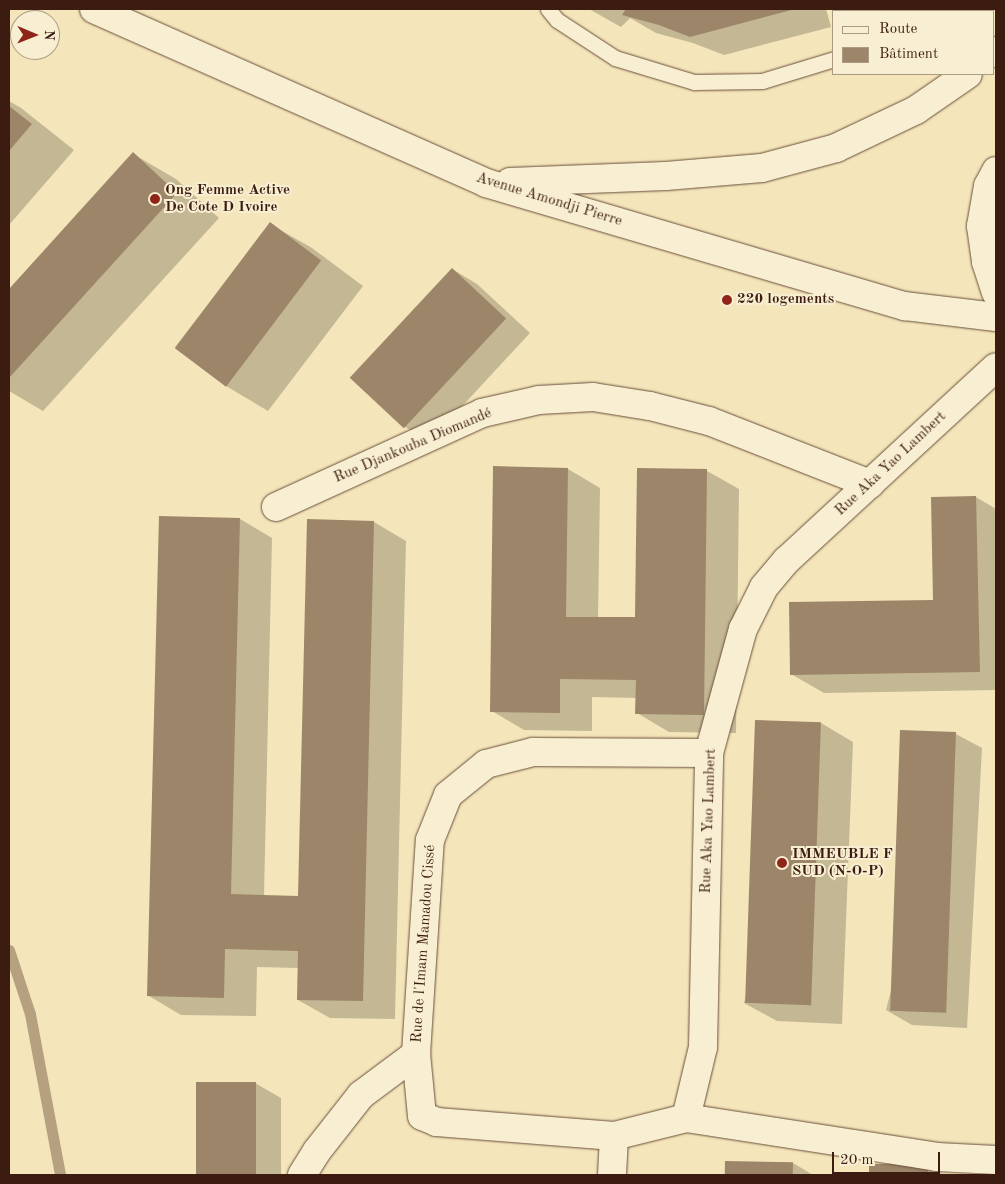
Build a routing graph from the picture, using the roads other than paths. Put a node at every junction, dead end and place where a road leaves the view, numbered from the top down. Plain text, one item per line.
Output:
1 (94, 9) edge
2 (548, 9) edge
3 (832, 60) edge
4 (967, 75) edge
5 (996, 172) edge
6 (486, 183) junction
7 (996, 292) edge
8 (996, 317) edge
9 (996, 367) edge
10 (870, 484) junction
11 (276, 507) dead end
12 (709, 752) junction
13 (416, 1054) junction
14 (686, 1118) junction
15 (614, 1136) junction
16 (996, 1160) edge
17 (302, 1175) edge
18 (612, 1175) edge

1 - 6 street, Avenue Amondji Pierre
2 - 3 lane
4 - 6 street
5 - 7 street
6 - 8 street, Avenue Amondji Pierre
9 - 10 street, Rue Aka Yao Lambert
10 - 11 street, Rue Djankouba Diomandé
10 - 12 street, Rue Aka Yao Lambert
12 - 13 street, Rue de l'Imam Mamadou Cissé
12 - 14 street, Rue Aka Yao Lambert
13 - 15 street, Rue de l'Imam Mamadou Cissé
13 - 17 street
14 - 15 street
14 - 16 street
15 - 18 street

